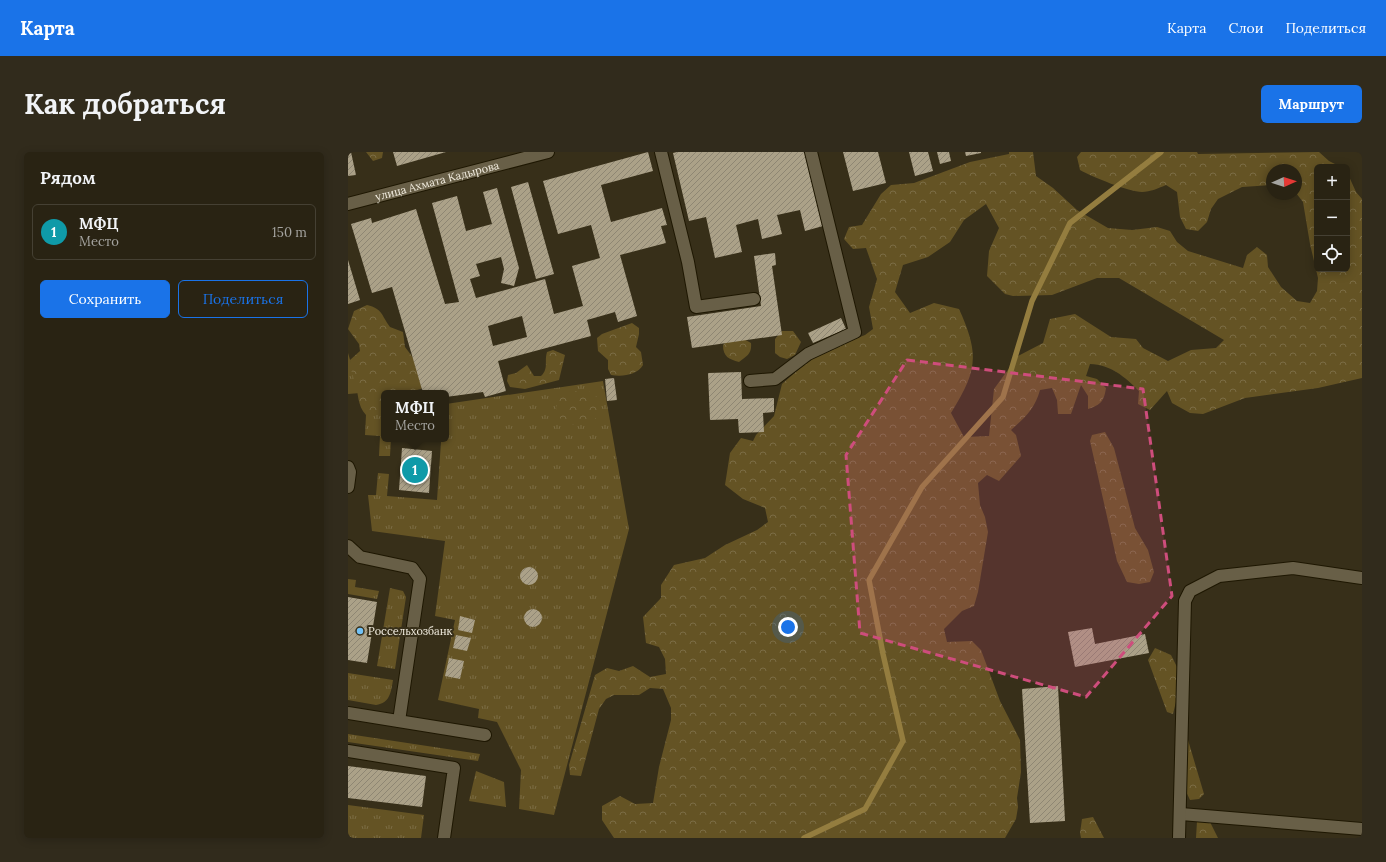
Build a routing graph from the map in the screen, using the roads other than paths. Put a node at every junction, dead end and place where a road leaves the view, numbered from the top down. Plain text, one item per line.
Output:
1 (548, 152) edge
2 (661, 152) edge
3 (811, 152) edge
4 (348, 204) edge
5 (754, 299) dead end
6 (750, 381) dead end
7 (348, 467) edge
8 (348, 488) edge
9 (348, 546) edge
10 (360, 557) junction
11 (348, 563) edge
12 (1362, 578) edge
13 (348, 713) edge
14 (399, 721) junction
15 (485, 735) dead end
16 (348, 751) edge
17 (1181, 814) junction
18 (1362, 829) edge
19 (444, 838) edge
20 (1179, 838) edge

1 - 4 street, улица Ахмата Кадырова
2 - 5 street
3 - 6 street
7 - 8 street
9 - 10 street
10 - 11 street
10 - 14 street
12 - 17 street
13 - 14 street
14 - 15 street
16 - 19 street
17 - 18 street
17 - 20 street

